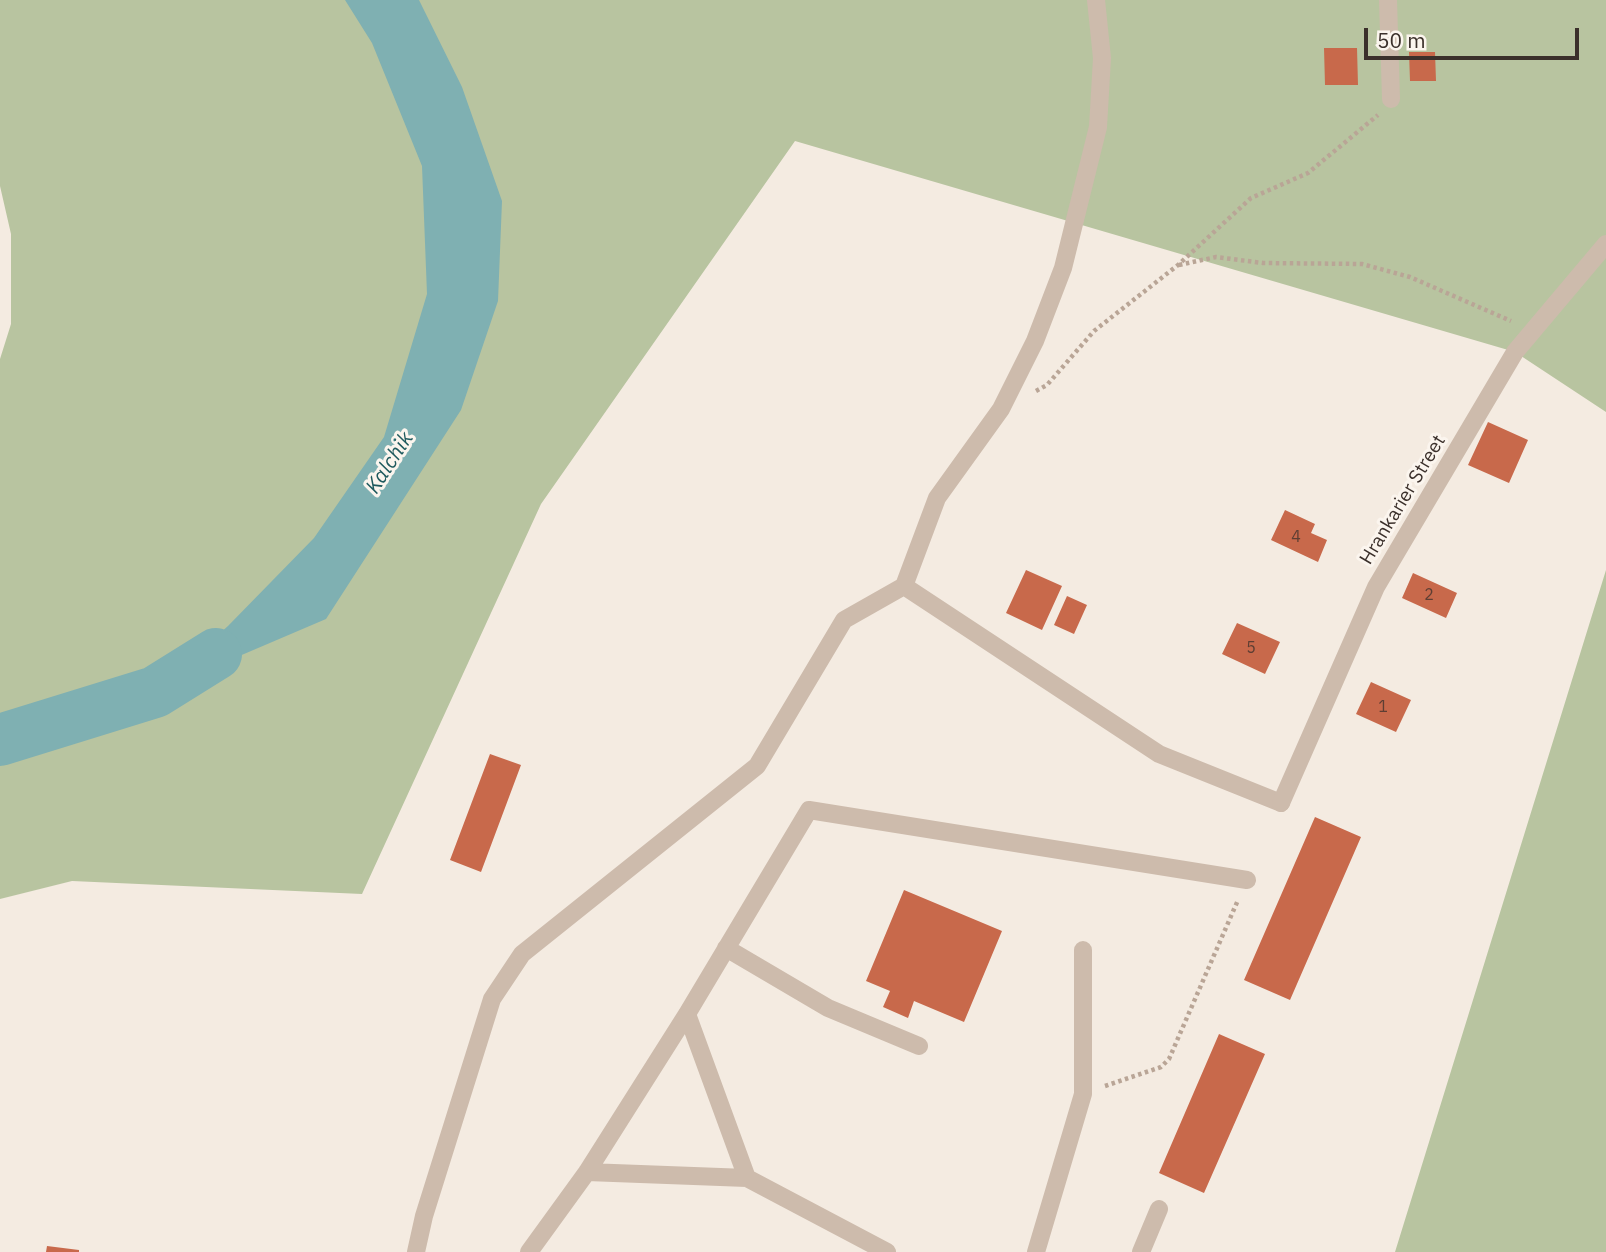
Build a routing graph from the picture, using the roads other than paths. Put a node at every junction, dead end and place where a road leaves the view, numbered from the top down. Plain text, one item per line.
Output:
1 (1096, 0) edge
2 (1388, 0) edge
3 (1391, 99) road end
4 (1606, 244) edge
5 (904, 586) junction
6 (1247, 880) road end
7 (726, 948) junction
8 (1083, 950) dead end
9 (687, 1014) junction
10 (919, 1045) dead end
11 (587, 1172) junction
12 (747, 1178) junction
13 (1159, 1209) dead end
14 (416, 1252) edge
15 (529, 1252) edge
16 (887, 1252) edge
17 (1037, 1252) edge
18 (1141, 1252) edge

1 - 5 street
2 - 3 street
4 - 5 street, Hrankarier Street
5 - 14 street
6 - 7 street
7 - 9 street
7 - 10 street
8 - 17 street
9 - 11 street
9 - 12 street
11 - 12 street
11 - 15 street
12 - 16 street
13 - 18 street

